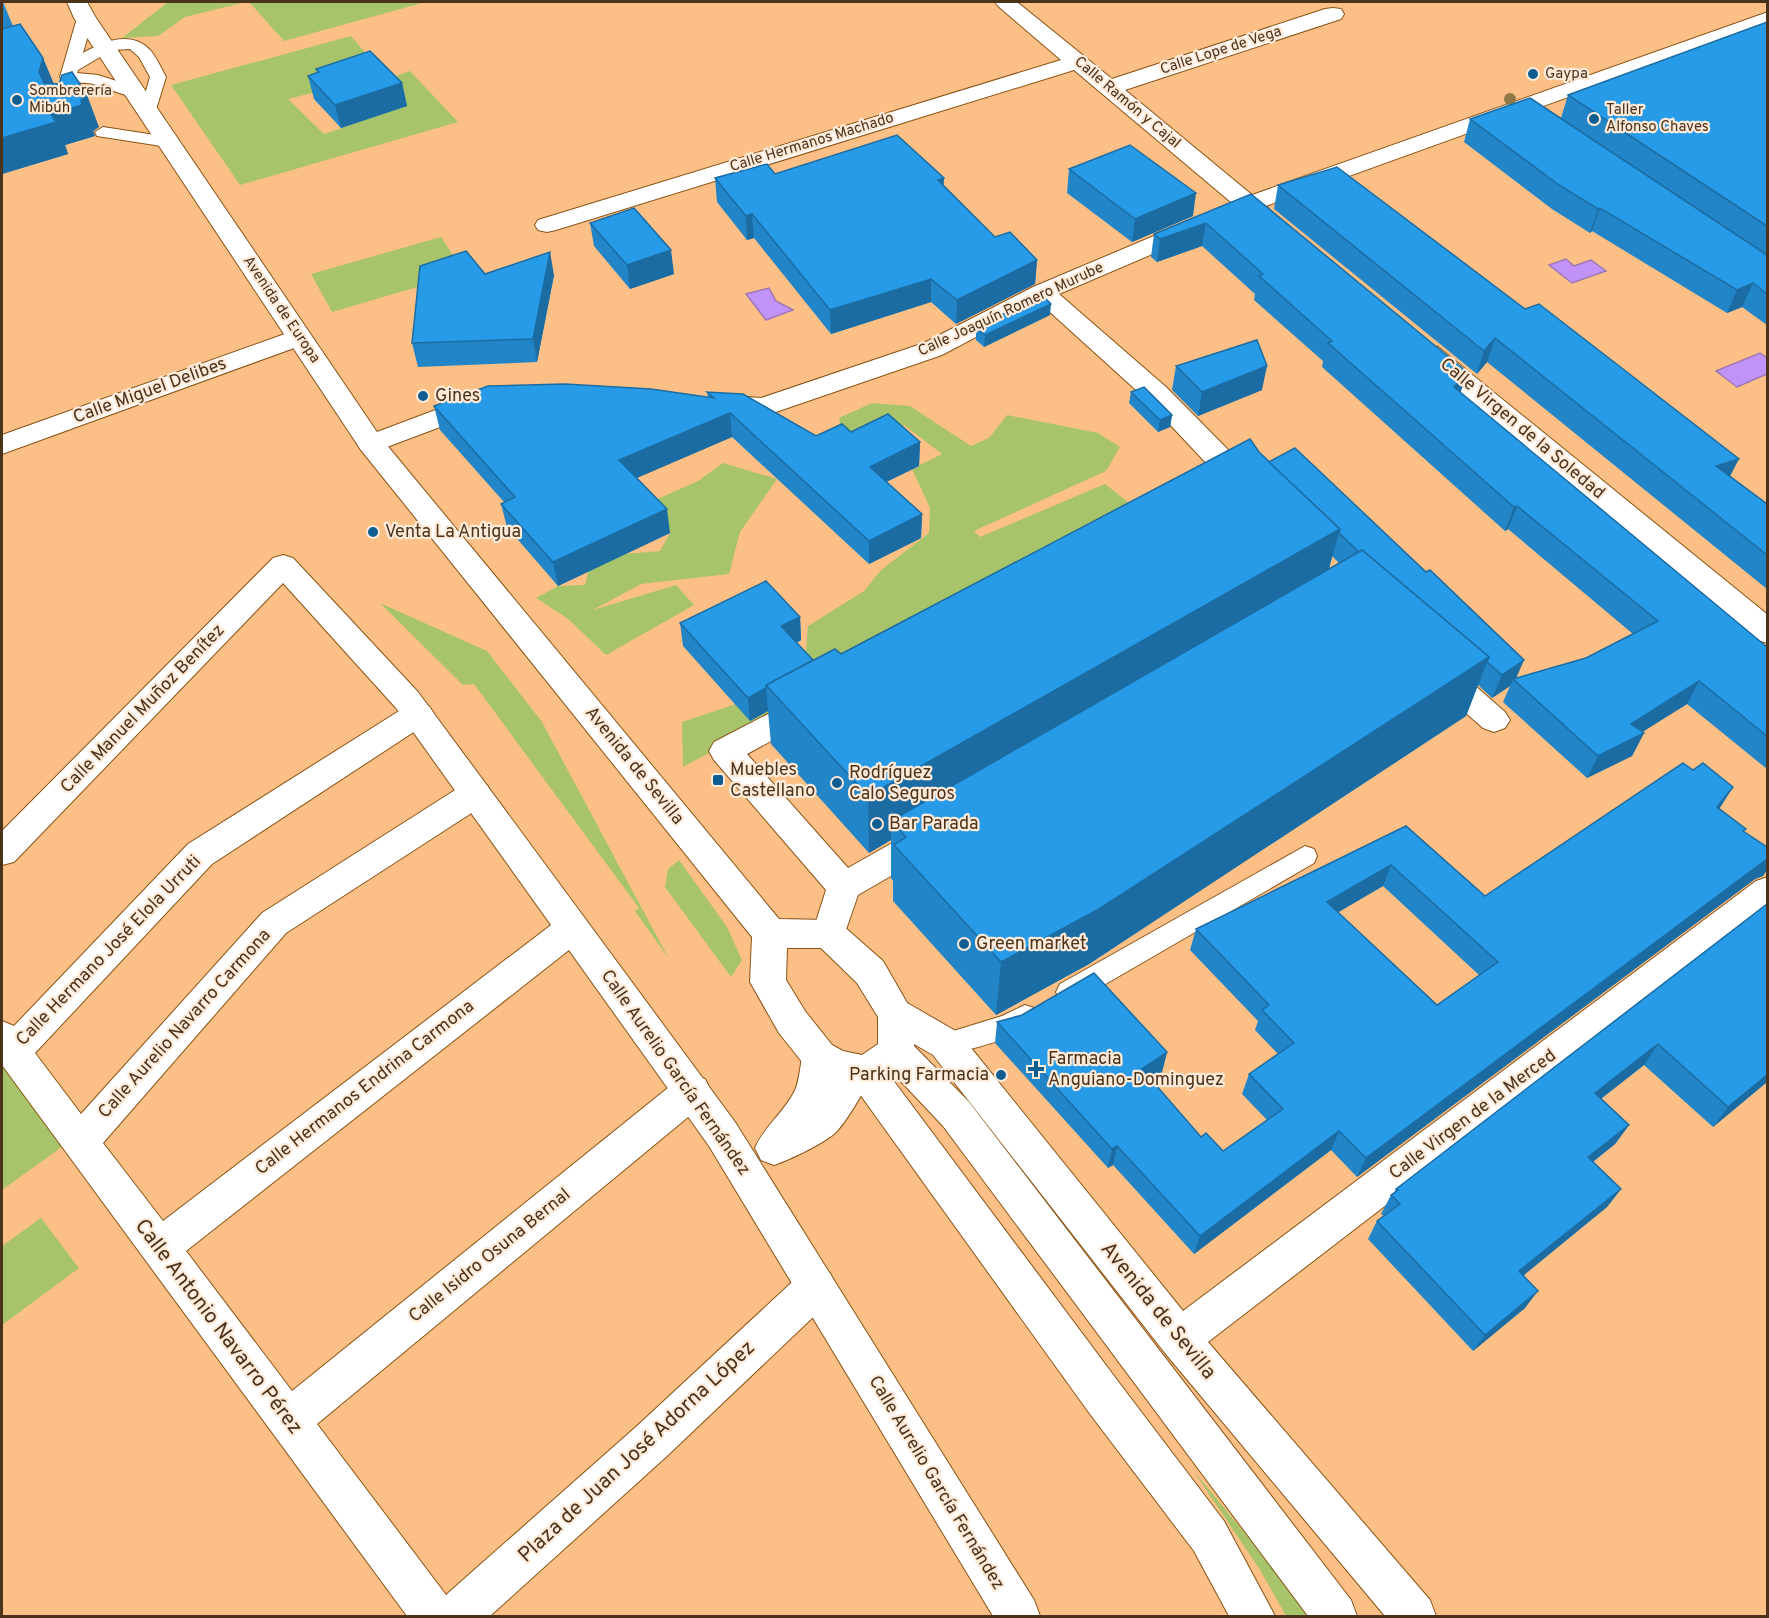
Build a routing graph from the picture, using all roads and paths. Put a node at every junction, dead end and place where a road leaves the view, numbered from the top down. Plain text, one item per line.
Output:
1 (1005, 2) edge
2 (78, 8) edge
3 (1333, 14) dead end
4 (1765, 21) edge
5 (105, 48) junction
6 (1077, 62) junction
7 (69, 72) junction
8 (1108, 88) junction
9 (135, 92) junction
10 (64, 95) edge
11 (148, 112) junction
12 (103, 132) dead end
13 (168, 142) junction
14 (1249, 204) junction
15 (548, 225) dead end
16 (1284, 233) edge
17 (1042, 292) junction
18 (1408, 335) edge
19 (299, 337) junction
20 (502, 398) edge
21 (695, 403) edge
22 (370, 444) junction
23 (2, 445) edge
24 (1265, 512) edge
25 (284, 565) joint
26 (497, 599) joint
27 (1767, 632) edge
28 (1416, 652) edge
29 (830, 695) edge
30 (417, 714) junction
31 (1494, 720) dead end
32 (475, 794) junction
33 (957, 821) edge
34 (6, 840) edge
35 (1305, 856) dead end
36 (844, 887) junction
37 (1767, 891) edge
38 (571, 929) junction
39 (770, 933) junction
40 (829, 934) junction
41 (7, 1044) edge
42 (946, 1044) junction
43 (878, 1052) junction
44 (819, 1056) junction
45 (692, 1091) junction
46 (80, 1142) junction
47 (774, 1148) junction
48 (742, 1166) junction
49 (159, 1248) junction
50 (816, 1287) junction
51 (1179, 1339) junction
52 (288, 1421) junction
53 (434, 1617) edge
54 (457, 1617) edge
55 (1018, 1617) edge
56 (1253, 1617) edge
57 (1335, 1617) edge
58 (1414, 1617) edge

1 - 6 street, Calle Ramón y Cajal
2 - 5 street, Avenida de Europa
2 - 7 lane
3 - 8 street, Calle Lope de Vega
4 - 14 street, Calle Joaquín Romero Murube
5 - 7 lane
5 - 9 street, Avenida de Europa
5 - 11 lane
6 - 8 street, Calle Ramón y Cajal
6 - 15 street, Calle Hermanos Machado
7 - 9 lane
7 - 10 lane
8 - 14 street, Calle Ramón y Cajal
9 - 11 street, Avenida de Europa
11 - 13 street, Avenida de Europa
12 - 13 lane
13 - 19 street, Avenida de Europa
14 - 16 street
14 - 17 street, Calle Joaquín Romero Murube
17 - 21 street, Calle Joaquín Romero Murube
17 - 24 street
18 - 27 street, Calle Virgen de la Soledad
19 - 22 street, Avenida de Europa
19 - 23 street, Calle Miguel Delibes
20 - 22 street
22 - 26 street, Avenida de Europa
25 - 30 street, Calle Aurelio García Fernández
25 - 34 street, Calle Manuel Muñoz Benítez
26 - 39 street, Avenida de Sevilla
28 - 31 street
29 - 36 street
30 - 32 street, Calle Aurelio García Fernández
30 - 41 street, Calle Hermano José Elola Urruti
32 - 38 street, Calle Aurelio García Fernández
32 - 46 street, Calle Aurelio Navarro Carmona
33 - 36 street
35 - 42 lane
36 - 40 street
37 - 51 street, Calle Virgen de la Merced
38 - 45 street, Calle Aurelio García Fernández
38 - 49 street, Calle Hermanos Endrina Carmona
39 - 40 street
39 - 44 street
40 - 43 street
41 - 46 street, Calle Antonio Navarro Pérez
42 - 43 street, Avenida de Sevilla
42 - 51 street, Avenida de Sevilla
43 - 44 street
43 - 47 street
43 - 56 street
43 - 57 street, Avenida de Sevilla
44 - 47 street
45 - 48 street, Calle Aurelio García Fernández
45 - 52 street, Calle Isidro Osuna Bernal
46 - 49 street, Calle Antonio Navarro Pérez
47 - 48 street
48 - 50 street, Calle Aurelio García Fernández
49 - 52 street, Calle Antonio Navarro Pérez
50 - 54 street, Plaza de Juan José Adorna López
50 - 55 street, Calle Aurelio García Fernández
51 - 58 street, Avenida de Sevilla
52 - 53 street, Calle Antonio Navarro Pérez

